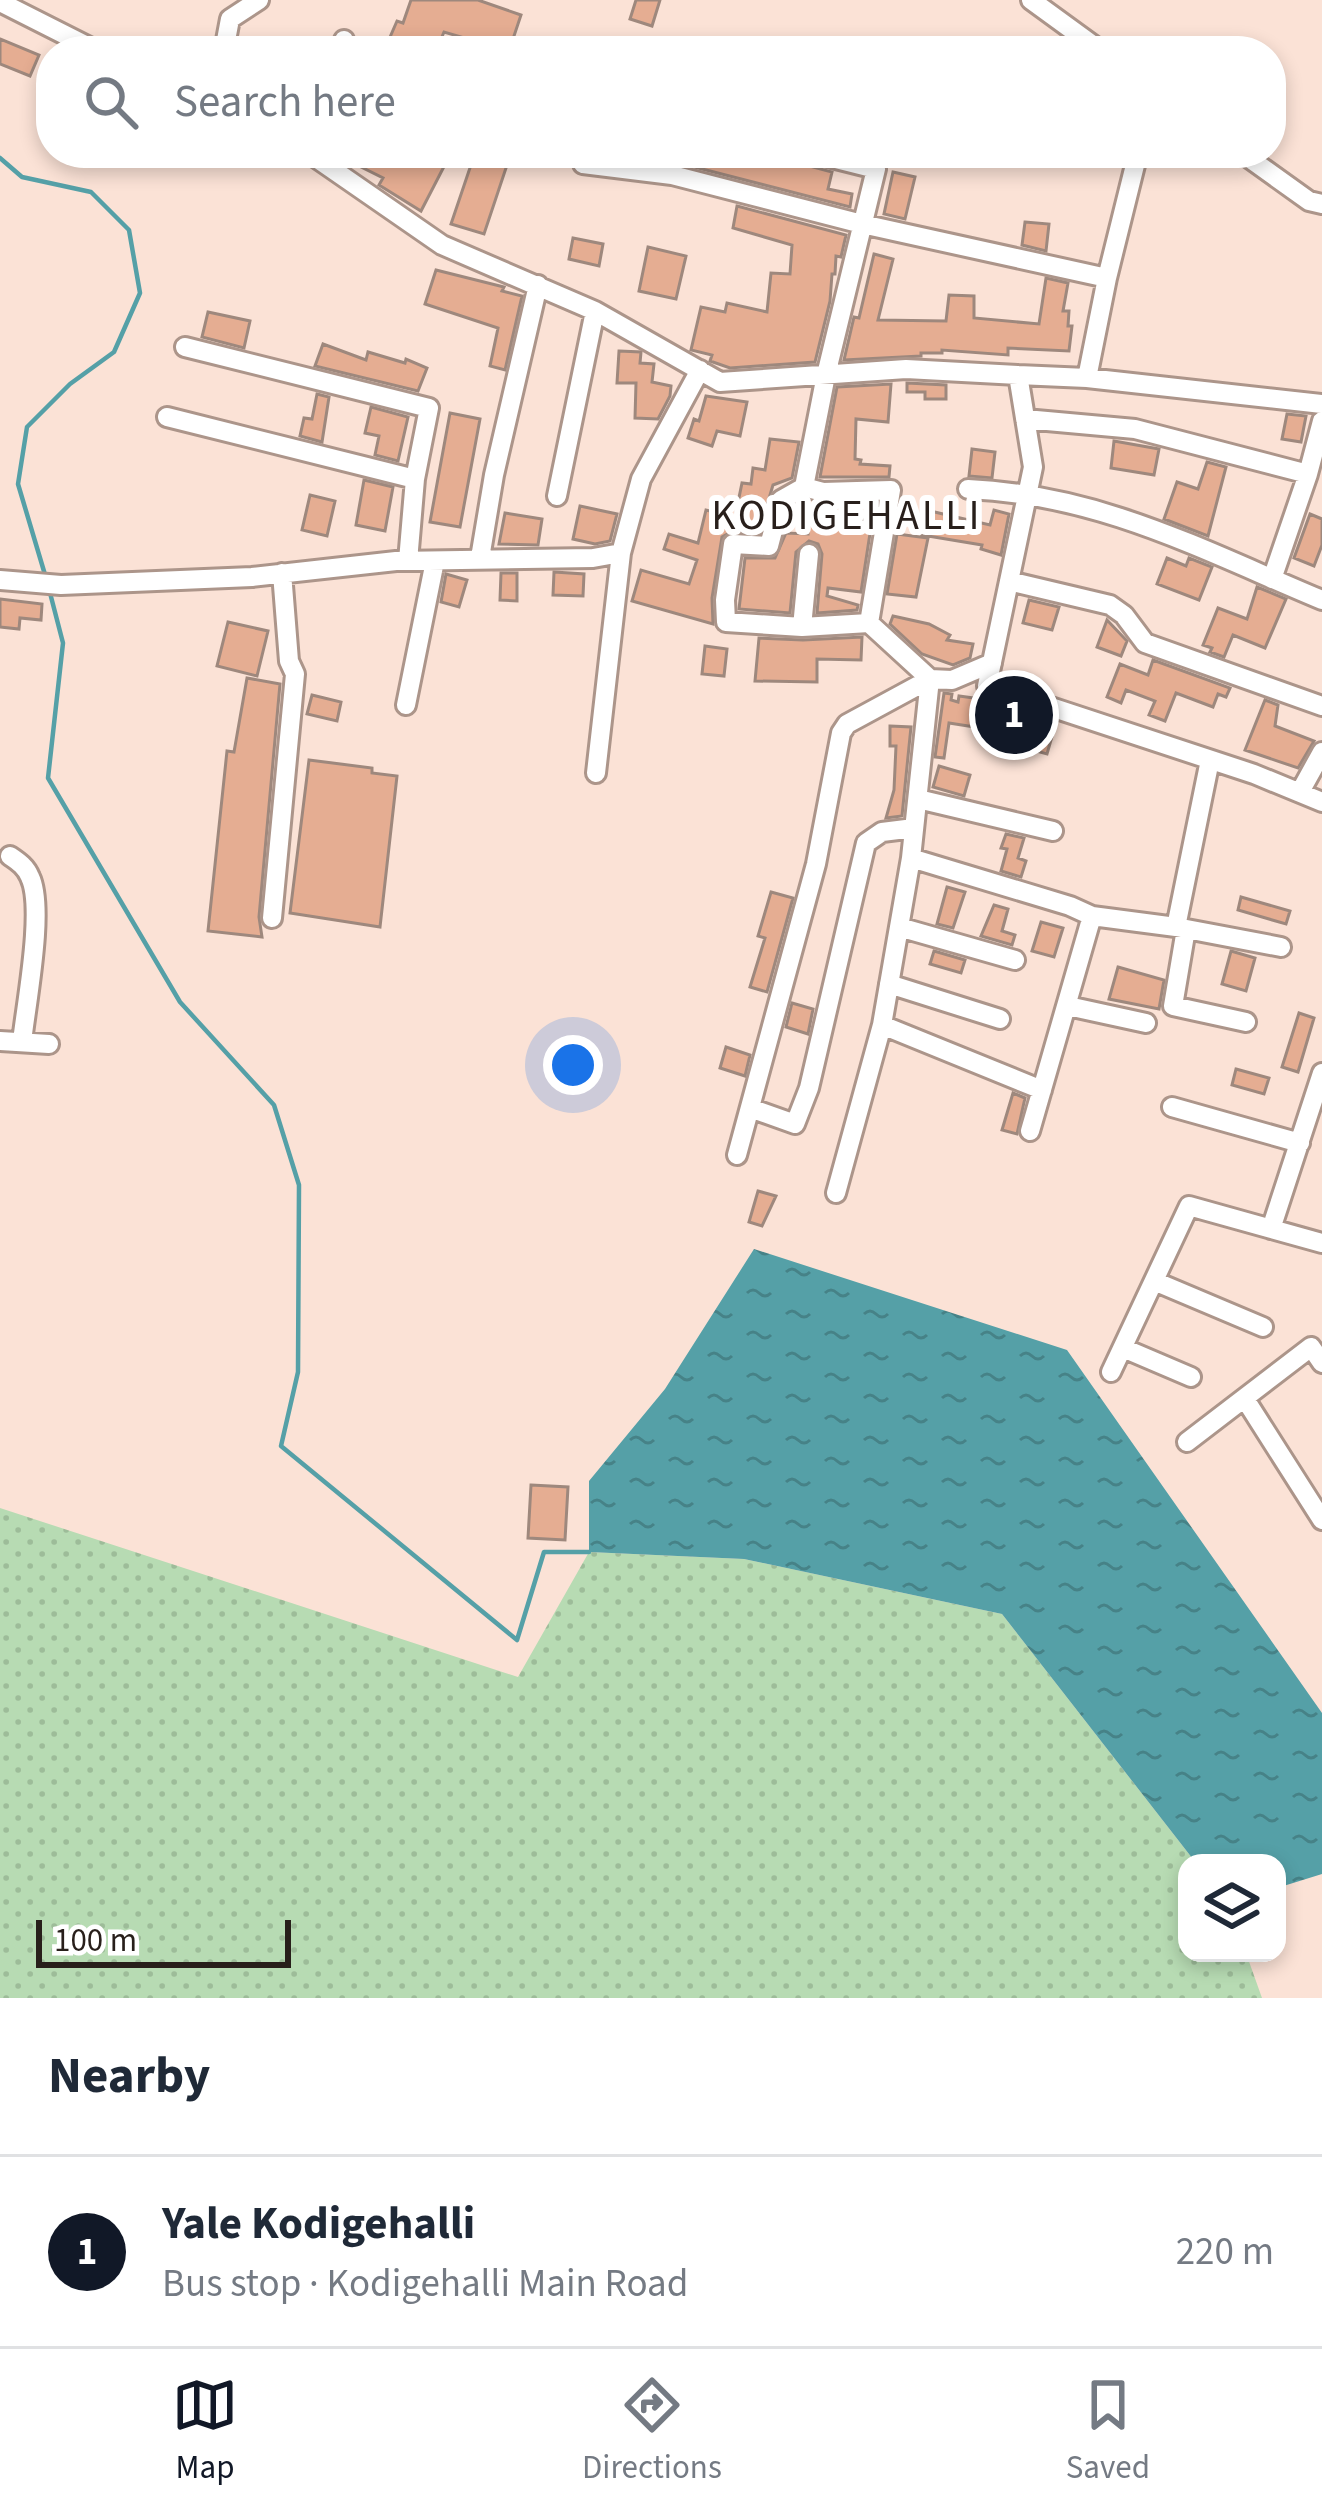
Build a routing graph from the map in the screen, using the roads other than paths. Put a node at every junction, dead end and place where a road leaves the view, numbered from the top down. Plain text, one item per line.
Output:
1 (259, 0) edge
2 (1031, 0) edge
3 (0, 2) edge
4 (61, 36) edge
5 (227, 36) edge
6 (1080, 36) edge
7 (331, 168) edge
8 (615, 168) edge
9 (868, 168) edge
10 (1134, 168) edge
11 (1263, 168) edge
12 (1322, 204) edge
13 (862, 224) junction
14 (1107, 278) junction
15 (538, 285) junction
16 (595, 311) junction
17 (184, 347) dead end
18 (700, 370) junction
19 (1018, 374) junction
20 (826, 375) junction
21 (1088, 378) junction
22 (1322, 404) edge
23 (167, 417) dead end
24 (1025, 419) junction
25 (1322, 422) edge
26 (1309, 474) junction
27 (415, 478) junction
28 (804, 487) junction
29 (968, 489) dead end
30 (1027, 492) junction
31 (557, 496) dead end
32 (621, 553) junction
33 (809, 554) dead end
34 (480, 558) junction
35 (408, 561) junction
36 (435, 561) junction
37 (282, 573) junction
38 (1272, 579) junction
39 (0, 580) edge
40 (1009, 581) junction
41 (1322, 600) edge
42 (869, 623) junction
43 (802, 627) junction
44 (992, 663) junction
45 (930, 679) junction
46 (406, 705) dead end
47 (1322, 706) edge
48 (1322, 752) edge
49 (1210, 760) junction
50 (596, 773) dead end
51 (1300, 792) junction
52 (917, 799) junction
53 (1322, 802) edge
54 (914, 828) junction
55 (1053, 831) dead end
56 (10, 856) dead end
57 (911, 859) junction
58 (1092, 916) junction
59 (272, 918) dead end
60 (899, 927) junction
61 (1181, 928) junction
62 (1281, 947) dead end
63 (1015, 960) dead end
64 (889, 984) junction
65 (1068, 1006) junction
66 (1000, 1019) dead end
67 (1246, 1022) dead end
68 (1146, 1023) dead end
69 (882, 1025) junction
70 (0, 1041) edge
71 (22, 1042) junction
72 (49, 1044) dead end
73 (1322, 1073) edge
74 (1042, 1090) junction
75 (1172, 1107) dead end
76 (750, 1108) junction
77 (1030, 1131) dead end
78 (1300, 1143) junction
79 (737, 1155) dead end
80 (836, 1192) dead end
81 (1271, 1229) junction
82 (1322, 1243) edge
83 (1154, 1281) junction
84 (1263, 1327) dead end
85 (1123, 1348) junction
86 (1322, 1364) edge
87 (1112, 1372) dead end
88 (1191, 1377) dead end
89 (1245, 1399) junction
90 (1187, 1442) dead end
91 (1322, 1520) edge

1 - 5 street
2 - 6 street
3 - 4 street
7 - 15 street
8 - 13 street
9 - 13 street
10 - 14 street
11 - 12 street
13 - 14 street
13 - 20 street
14 - 21 street
15 - 16 street
15 - 34 street
16 - 18 street
16 - 31 street
17 - 27 street
18 - 20 street
18 - 32 street
19 - 20 street
19 - 21 street
19 - 24 street
20 - 28 street
21 - 22 street
23 - 27 street
24 - 26 street
24 - 30 street
25 - 26 street
26 - 38 street
27 - 35 street
28 - 42 street
28 - 43 street
29 - 30 street
30 - 38 street
30 - 40 street
32 - 34 street
32 - 50 street
33 - 43 street
34 - 36 street
35 - 36 street
35 - 37 street
36 - 46 street
37 - 39 street
37 - 59 street
38 - 41 street
40 - 44 street
40 - 47 street
42 - 43 street
42 - 45 street
44 - 45 street
44 - 49 street
45 - 52 street
45 - 76 street
48 - 51 street
49 - 51 street
49 - 61 street
51 - 53 street
52 - 54 street
52 - 55 street
54 - 57 street
54 - 76 street
56 - 71 street
57 - 58 street
57 - 60 street
58 - 61 street
58 - 65 street
60 - 63 street
60 - 64 street
61 - 62 street
61 - 67 street
64 - 66 street
64 - 69 street
65 - 68 street
65 - 74 street
69 - 74 street
69 - 80 street
70 - 71 street
71 - 72 street
73 - 78 street
74 - 77 street
75 - 78 street
76 - 79 street
78 - 81 street
81 - 82 street
81 - 83 street
83 - 84 street
83 - 85 street
85 - 87 street
85 - 88 street
86 - 89 street
89 - 90 street
89 - 91 street

